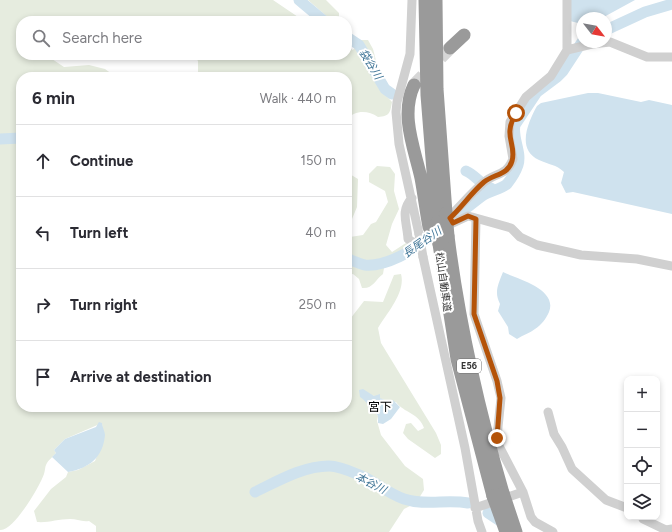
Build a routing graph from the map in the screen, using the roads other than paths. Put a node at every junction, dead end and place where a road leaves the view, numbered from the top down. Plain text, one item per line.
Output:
1 (412, 0) edge
2 (425, 0) edge
3 (437, 0) edge
4 (566, 0) edge
5 (464, 35) dead end
6 (450, 48) tunnel mouth
7 (567, 50) junction
8 (672, 57) edge
9 (414, 85) tunnel mouth
10 (412, 198) junction
11 (476, 219) junction
12 (439, 223) junction
13 (436, 246) junction
14 (672, 266) edge
15 (548, 412) dead end
16 (523, 492) junction
17 (498, 495) junction
18 (624, 507) edge
19 (475, 508) junction
20 (644, 520) edge
21 (646, 520) edge
22 (672, 529) edge
23 (482, 532) edge
24 (506, 532) edge
25 (516, 532) edge
26 (553, 532) edge
27 (654, 532) edge

1 - 10 street
2 - 12 highway, 松山自動車道 / E56
3 - 12 highway, 松山自動車道 / E56
4 - 7 street
5 - 6 highway
7 - 8 street
7 - 12 street
9 - 12 highway
10 - 12 street
10 - 12 street
11 - 12 street
11 - 14 street
11 - 16 street
12 - 13 highway
12 - 13 highway, 松山自動車道 / E56, bridge
13 - 17 highway, 松山自動車道 / E56
13 - 17 highway, 松山自動車道 / E56
13 - 19 street
15 - 18 street
16 - 19 street
16 - 26 street
17 - 24 highway, 松山自動車道 / E56, bridge
17 - 25 highway, 松山自動車道 / E56, bridge
19 - 23 street
20 - 27 street
21 - 22 street

